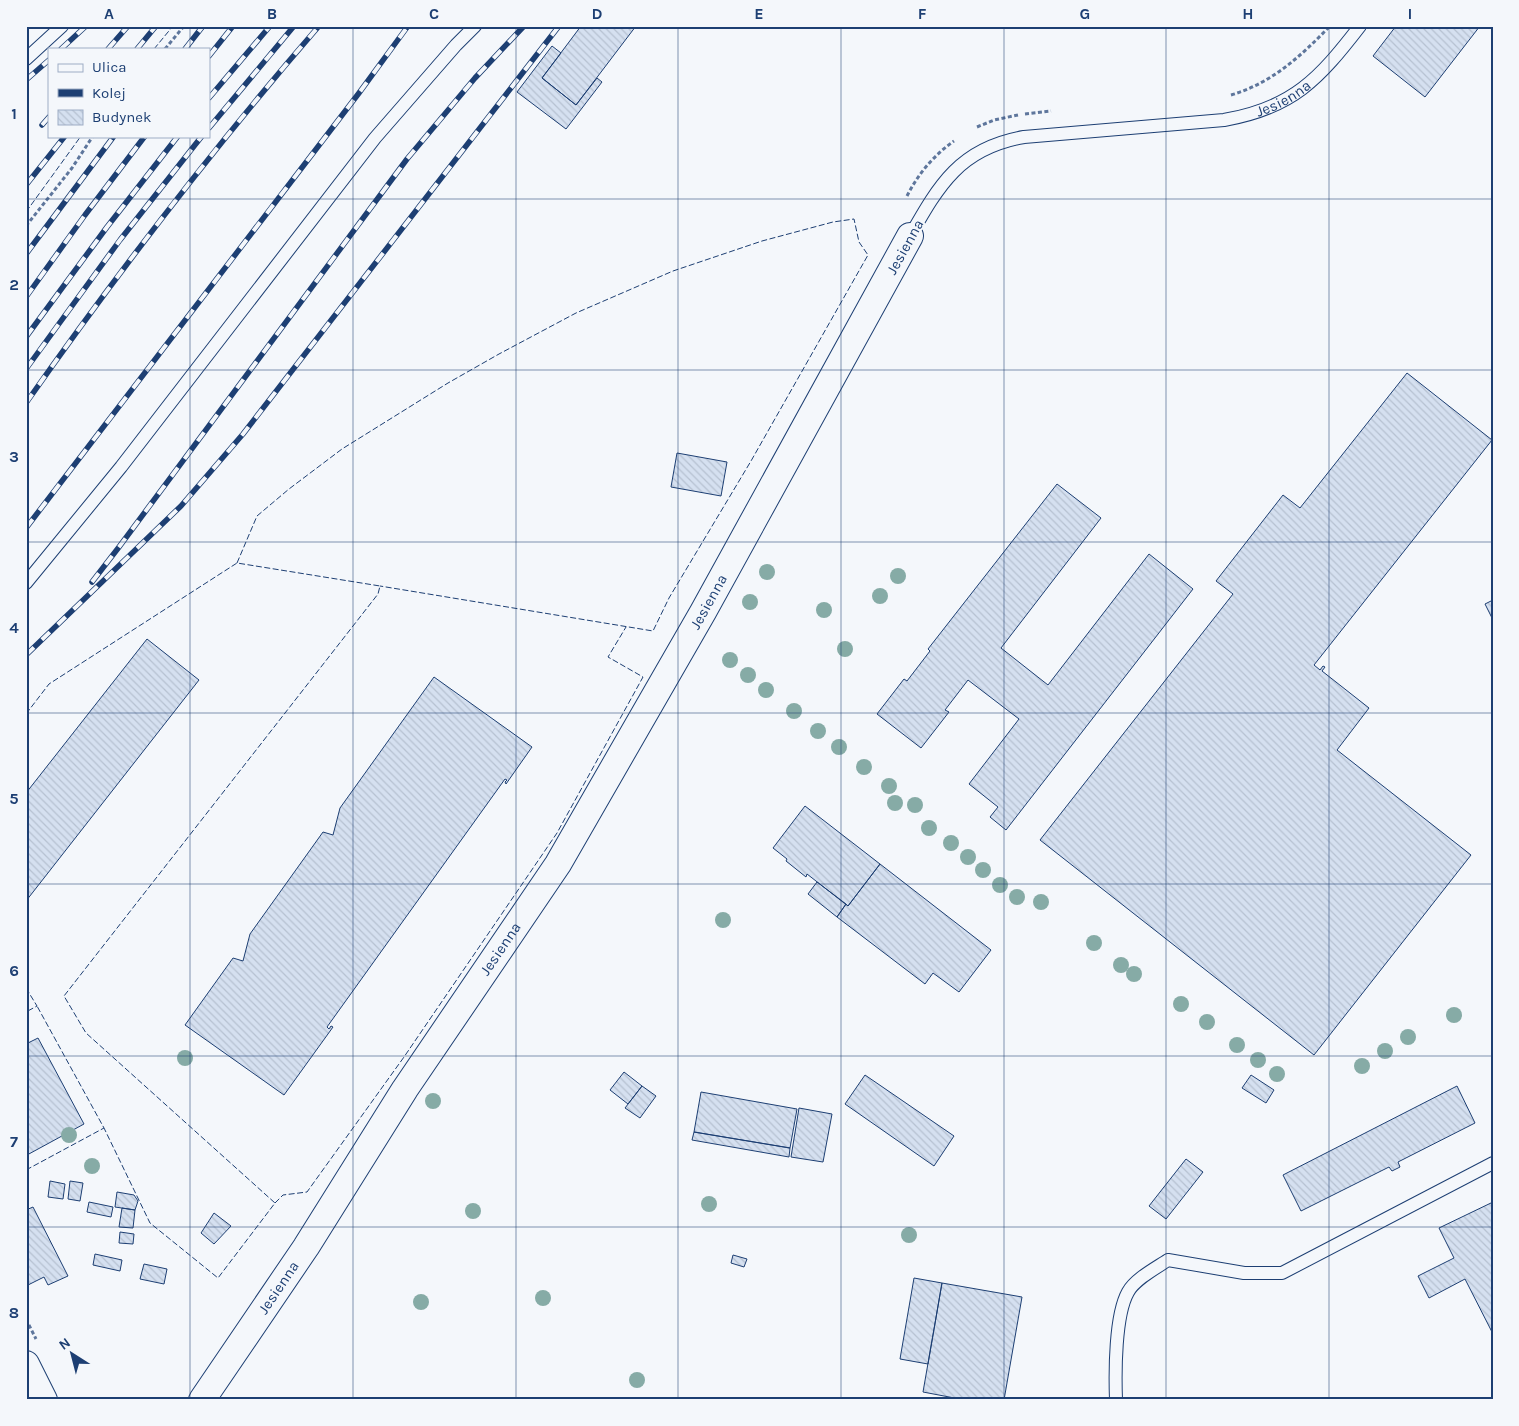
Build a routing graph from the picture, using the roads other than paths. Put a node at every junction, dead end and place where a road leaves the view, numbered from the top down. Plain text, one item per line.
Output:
1 (62, 26) edge
2 (475, 26) edge
3 (1360, 26) edge
4 (26, 59) edge
5 (910, 236) joint
6 (26, 583) edge
7 (1493, 1164) edge
8 (26, 1364) edge
9 (44, 1400) edge
10 (202, 1400) edge
11 (1116, 1400) edge

1 - 4 lane
2 - 6 lane
3 - 5 lane, Jesienna
5 - 10 street, Jesienna
7 - 11 lane
8 - 9 street

